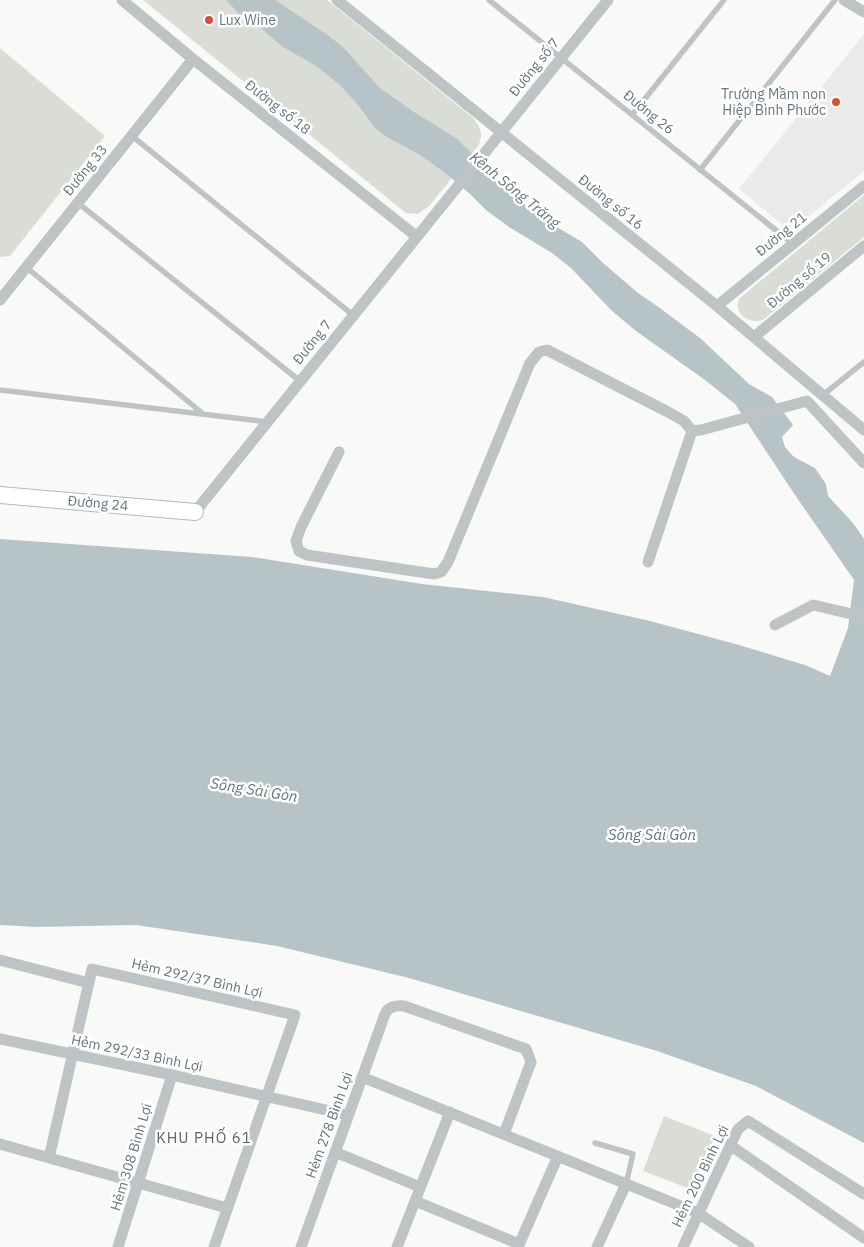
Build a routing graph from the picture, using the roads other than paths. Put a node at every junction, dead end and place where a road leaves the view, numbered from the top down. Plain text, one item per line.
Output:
1 (122, 0) edge
2 (338, 0) edge
3 (489, 0) edge
4 (608, 0) edge
5 (724, 0) edge
6 (835, 0) edge
7 (844, 0) edge
8 (864, 12) edge
9 (561, 58) junction
10 (193, 59) junction
11 (632, 115) junction
12 (501, 132) junction
13 (132, 136) junction
14 (700, 170) junction
15 (864, 186) edge
16 (452, 192) joint
17 (78, 203) junction
18 (416, 236) junction
19 (793, 244) junction
20 (864, 246) edge
21 (26, 267) junction
22 (2, 294) edge
23 (717, 306) junction
24 (353, 315) junction
25 (754, 337) junction
26 (864, 362) edge
27 (300, 381) junction
28 (0, 390) edge
29 (823, 396) junction
30 (203, 414) junction
31 (268, 422) junction
32 (692, 430) junction
33 (864, 430) edge
34 (339, 452) dead end
35 (864, 463) edge
36 (0, 494) edge
37 (195, 512) joint
38 (648, 562) dead end
39 (864, 617) edge
40 (775, 625) dead end
41 (0, 960) edge
42 (88, 983) junction
43 (0, 1039) edge
44 (74, 1054) junction
45 (172, 1075) junction
46 (362, 1077) junction
47 (267, 1096) junction
48 (450, 1112) junction
49 (348, 1116) junction
50 (504, 1134) junction
51 (595, 1143) dead end
52 (0, 1144) edge
53 (730, 1145) junction
54 (335, 1152) junction
55 (558, 1156) junction
56 (49, 1158) junction
57 (138, 1183) junction
58 (626, 1184) junction
59 (420, 1187) junction
60 (864, 1194) edge
61 (415, 1201) junction
62 (227, 1208) junction
63 (698, 1213) junction
64 (864, 1238) edge
65 (518, 1245) edge
66 (118, 1247) edge
67 (214, 1247) edge
68 (301, 1247) edge
69 (397, 1247) edge
70 (597, 1247) edge
71 (683, 1247) edge
72 (749, 1247) edge

1 - 10 street, Đường số 18
2 - 12 street, Đường số 16
3 - 9 lane, Đường 26
4 - 9 street, Đường số 7
5 - 11 lane
6 - 14 lane
7 - 8 street
9 - 11 lane, Đường 26
9 - 12 street, Đường số 7
10 - 13 street, Đường 33
10 - 18 street, Đường số 18
11 - 14 lane, Đường 26
12 - 16 street, Đường số 7
12 - 23 street, Đường số 16
13 - 17 street, Đường 33
13 - 24 lane
14 - 19 lane, Đường 26
15 - 19 street, Đường 21
16 - 18 street, Đường 7
17 - 21 street, Đường 33
17 - 27 lane
18 - 24 street, Đường 7
19 - 23 street, Đường 21
20 - 25 street, Đường số 19
21 - 22 street, Đường 33
21 - 30 lane
23 - 25 street, Đường số 16
24 - 27 street, Đường 7
25 - 29 street, Đường số 16
26 - 29 lane
27 - 31 street, Đường 7
28 - 30 lane
29 - 33 street, Đường số 16
30 - 31 lane
31 - 37 street, Đường 7
32 - 34 street
32 - 35 street
32 - 38 street
36 - 37 street, Đường 24
39 - 40 street
41 - 42 street
42 - 44 street
42 - 47 street, Hẻm 292/37 Bình Lợi
43 - 44 street, Hẻm 292/33 Bình Lợi
44 - 45 street, Hẻm 292/33 Bình Lợi
44 - 56 street
45 - 47 street, Hẻm 292/33 Bình Lợi
45 - 57 street, Hẻm 308 Bình Lợi
46 - 48 street
46 - 49 street, Hẻm 278 Bình Lợi
46 - 50 street, Hẻm 278 Bình Lợi
47 - 49 street, Hẻm 292/33 Bình Lợi
47 - 62 street
48 - 50 street
48 - 59 street
49 - 54 street, Hẻm 278 Bình Lợi
50 - 55 street
51 - 58 lane
52 - 56 street
53 - 60 street, Hẻm 200 Bình Lợi
53 - 63 street, Hẻm 200 Bình Lợi
53 - 64 street
54 - 59 street
54 - 68 street, Hẻm 278 Bình Lợi
55 - 58 street
55 - 65 street
56 - 57 street
57 - 62 street
57 - 66 street, Hẻm 308 Bình Lợi
58 - 63 street
58 - 70 street
59 - 61 street
61 - 65 street
61 - 69 street
62 - 67 street
63 - 71 street, Hẻm 200 Bình Lợi
63 - 72 street

